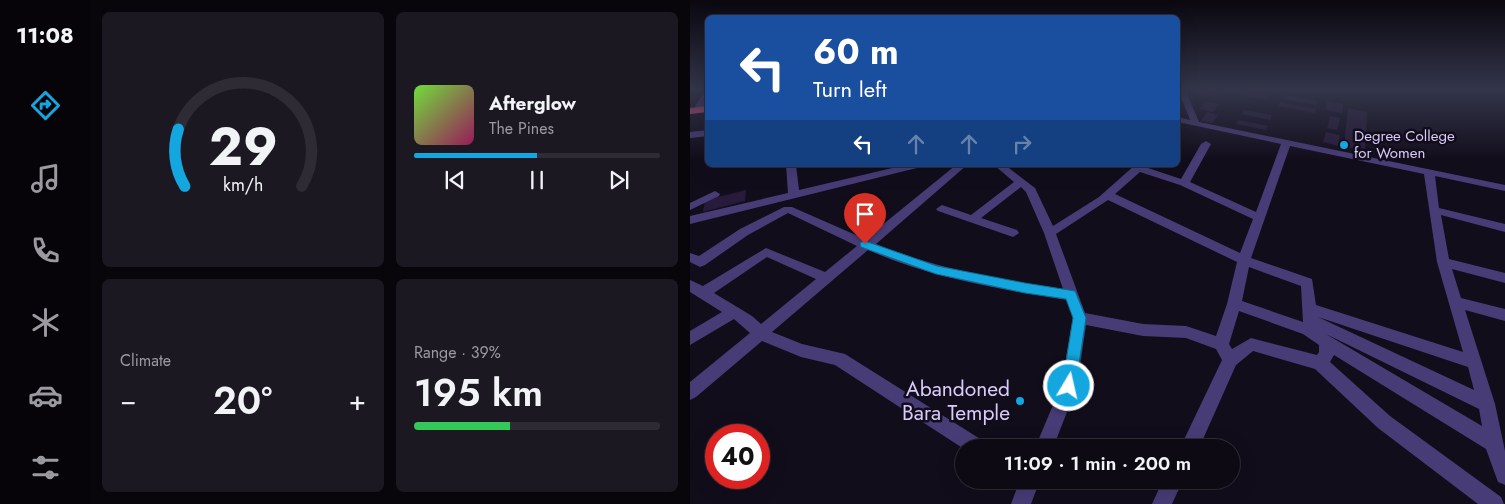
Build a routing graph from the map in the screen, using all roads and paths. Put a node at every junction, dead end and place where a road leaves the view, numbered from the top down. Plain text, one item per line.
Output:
1 (1191, 113) edge
2 (1180, 121) edge
3 (1196, 124) junction
4 (705, 132) edge
5 (690, 135) edge
6 (1287, 142) junction
7 (1206, 144) dead end
8 (791, 167) edge
9 (909, 167) edge
10 (960, 167) edge
11 (1002, 167) edge
12 (1139, 167) edge
13 (1143, 167) edge
14 (1429, 172) junction
15 (1021, 182) junction
16 (1184, 183) junction
17 (1505, 188) edge
18 (715, 194) dead end
19 (794, 195) junction
20 (1107, 196) junction
21 (692, 203) edge
22 (942, 209) dead end
23 (1434, 210) junction
24 (1258, 218) junction
25 (690, 220) edge
26 (973, 220) junction
27 (1505, 228) edge
28 (1013, 233) dead end
29 (1050, 233) junction
30 (865, 244) junction
31 (690, 257) edge
32 (1244, 260) junction
33 (1443, 262) junction
34 (826, 278) junction
35 (1505, 278) edge
36 (690, 285) edge
37 (704, 293) junction
38 (1071, 295) junction
39 (1456, 302) junction
40 (1234, 304) junction
41 (733, 312) junction
42 (1505, 315) edge
43 (1080, 318) junction
44 (1309, 319) junction
45 (762, 334) junction
46 (690, 339) edge
47 (1326, 342) junction
48 (1221, 344) junction
49 (1230, 360) junction
50 (1474, 362) junction
51 (1320, 363) junction
52 (690, 392) edge
53 (1487, 404) junction
54 (965, 439) edge
55 (1048, 439) edge
56 (1193, 439) edge
57 (1493, 443) junction
58 (1505, 475) edge
59 (1026, 489) edge
60 (1169, 489) edge
61 (1020, 504) edge
62 (1162, 504) edge
63 (1494, 504) edge

1 - 3 street
2 - 3 street
3 - 6 street
4 - 5 street
6 - 14 street
6 - 24 street
7 - 16 street
8 - 19 street
9 - 19 street
10 - 30 street
11 - 15 street
12 - 20 street
13 - 16 street
14 - 17 street
14 - 23 street
15 - 26 street
15 - 29 street
16 - 24 street
18 - 21 street
19 - 25 street
20 - 29 street
20 - 32 street
22 - 26 street
23 - 27 street
23 - 33 street
24 - 32 street
26 - 28 street
29 - 38 street
30 - 31 street
30 - 34 street
30 - 38 street
32 - 40 street
32 - 44 street
33 - 35 street
33 - 39 street
34 - 37 street
34 - 45 street
36 - 37 street
37 - 41 street
38 - 43 street
39 - 42 street
39 - 50 street
40 - 44 street
40 - 48 street
41 - 45 street
41 - 46 street
43 - 48 street
43 - 55 street
44 - 47 street
44 - 50 street
44 - 53 street
45 - 52 street
45 - 54 street
47 - 51 street
47 - 57 street
48 - 49 street
49 - 51 street
49 - 56 street
50 - 53 street
51 - 63 street
53 - 57 street
57 - 58 street
59 - 61 street
60 - 62 street

